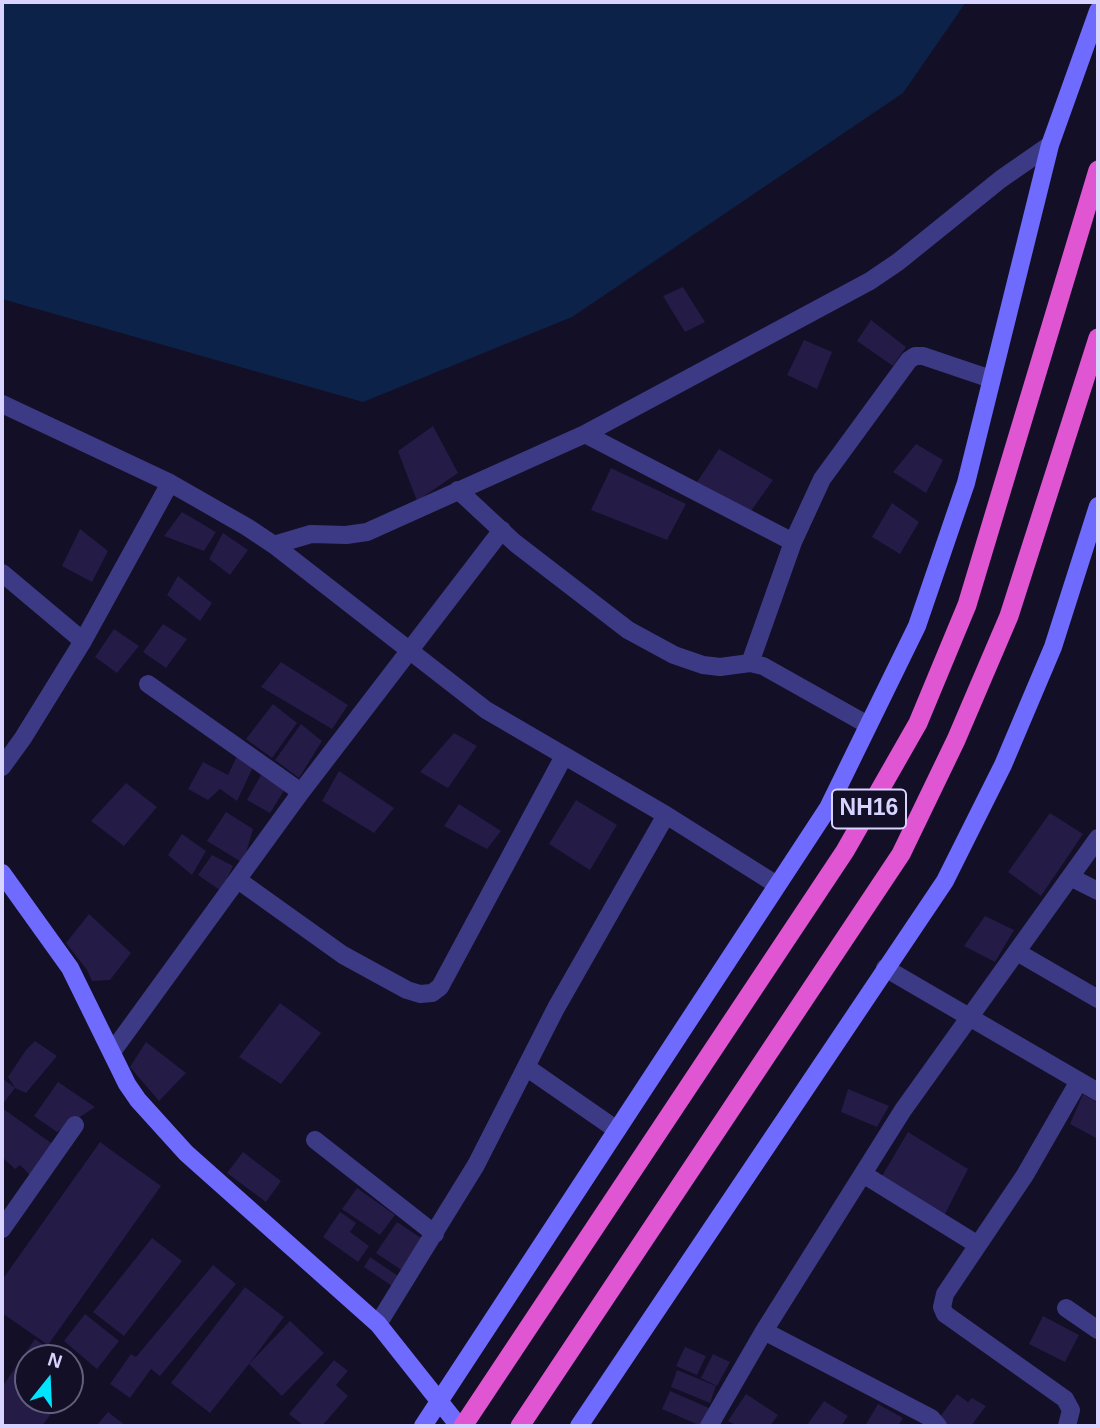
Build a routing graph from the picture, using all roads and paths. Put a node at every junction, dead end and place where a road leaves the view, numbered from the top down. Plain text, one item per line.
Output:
1 (1098, 11) edge
2 (1049, 145) junction
3 (1098, 170) edge
4 (1098, 338) edge
5 (991, 379) junction
6 (2, 404) edge
7 (585, 434) junction
8 (170, 483) junction
9 (458, 490) junction
10 (1098, 506) edge
11 (502, 530) junction
12 (1094, 535) edge
13 (793, 542) junction
14 (274, 545) junction
15 (2, 573) edge
16 (83, 640) junction
17 (410, 651) junction
18 (750, 663) junction
19 (148, 684) dead end
20 (868, 725) junction
21 (564, 756) junction
22 (2, 766) edge
23 (301, 792) junction
24 (666, 815) junction
25 (1098, 838) edge
26 (2, 873) edge
27 (1072, 878) junction
28 (238, 880) junction
29 (778, 885) junction
30 (1098, 891) edge
31 (1017, 952) junction
32 (885, 968) junction
33 (1098, 999) edge
34 (970, 1017) junction
35 (112, 1052) junction
36 (526, 1067) junction
37 (1079, 1081) junction
38 (1098, 1092) edge
39 (75, 1125) dead end
40 (617, 1130) junction
41 (315, 1140) dead end
42 (863, 1174) junction
43 (2, 1229) edge
44 (435, 1234) junction
45 (978, 1244) junction
46 (1066, 1308) dead end
47 (378, 1324) junction
48 (1098, 1330) edge
49 (764, 1331) junction
50 (439, 1403) junction
51 (423, 1426) edge
52 (461, 1426) edge
53 (520, 1426) edge
54 (579, 1426) edge
55 (709, 1426) edge
56 (938, 1426) edge
57 (1067, 1426) edge

1 - 2 main road
2 - 5 main road
2 - 7 street
3 - 52 highway, NH16
4 - 53 highway, NH16
5 - 13 street
5 - 20 main road
6 - 8 street
7 - 9 street
7 - 13 street
8 - 14 street
8 - 16 street
9 - 11 street
9 - 14 street
10 - 12 main road
11 - 17 street
11 - 18 street
12 - 32 main road
13 - 18 street
14 - 17 street
15 - 16 street
16 - 22 street
17 - 21 street
17 - 23 street
18 - 20 street
19 - 23 street
20 - 29 main road
21 - 24 street
21 - 28 street
23 - 28 street
24 - 29 street
24 - 36 street
25 - 27 street
26 - 35 main road
27 - 30 street
27 - 31 street
28 - 35 street
29 - 40 main road
31 - 33 street
31 - 34 street
32 - 34 street
32 - 54 main road
34 - 37 street
34 - 42 street
35 - 47 main road
36 - 40 street
36 - 44 street
37 - 38 street
37 - 45 street
39 - 43 street
40 - 50 main road
41 - 44 street
42 - 45 street
42 - 49 street
44 - 47 street
45 - 57 street
46 - 48 street
47 - 50 main road
49 - 55 street
49 - 56 street
50 - 51 main road
50 - 52 main road

